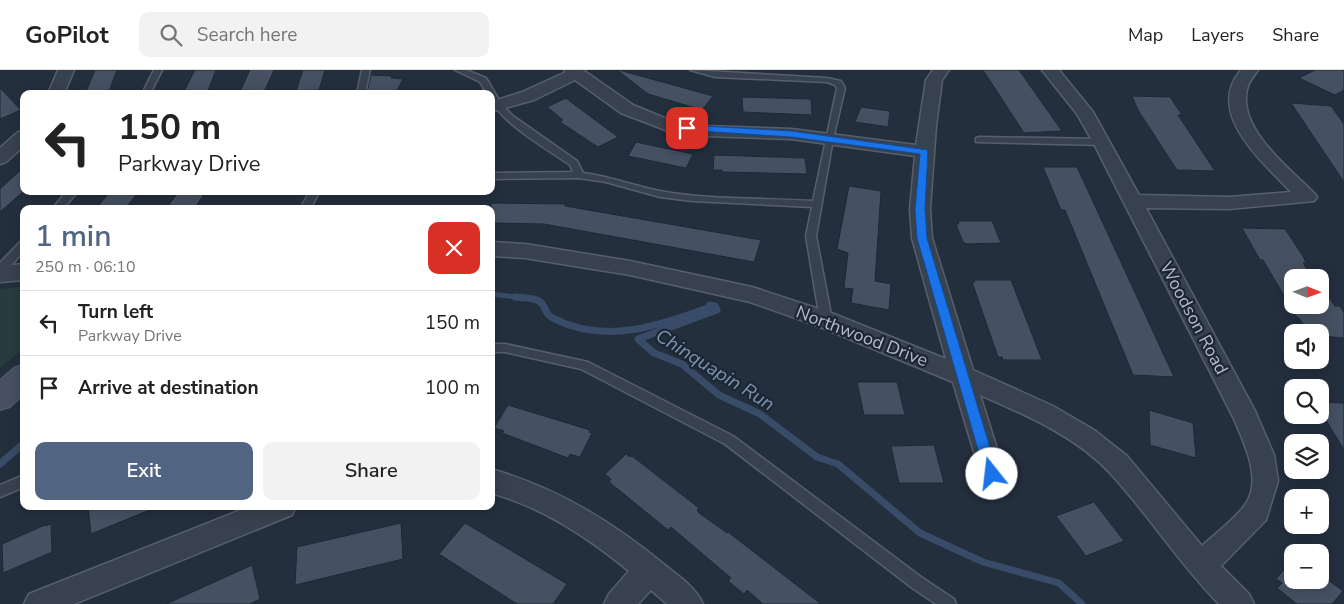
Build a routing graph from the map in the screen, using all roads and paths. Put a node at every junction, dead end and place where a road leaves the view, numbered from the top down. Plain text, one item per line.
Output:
1 (66, 70) edge
2 (158, 70) edge
3 (262, 70) edge
4 (366, 70) edge
5 (459, 70) edge
6 (694, 70) edge
7 (941, 70) edge
8 (1050, 70) edge
9 (1250, 70) edge
10 (575, 72) edge
11 (58, 90) edge
12 (148, 90) edge
13 (254, 90) edge
14 (362, 90) edge
15 (488, 90) edge
16 (495, 106) edge
17 (828, 139) junction
18 (20, 140) edge
19 (979, 140) dead end
20 (1102, 142) junction
21 (925, 152) junction
22 (0, 158) edge
23 (579, 175) junction
24 (495, 176) edge
25 (69, 195) edge
26 (1133, 201) junction
27 (818, 204) junction
28 (61, 205) edge
29 (20, 248) edge
30 (495, 249) edge
31 (0, 270) edge
32 (20, 272) edge
33 (0, 274) edge
34 (826, 320) junction
35 (495, 348) edge
36 (963, 376) junction
37 (20, 380) edge
38 (0, 398) edge
39 (992, 474) dead end
40 (495, 482) edge
41 (20, 483) edge
42 (0, 491) edge
43 (274, 510) edge
44 (1201, 566) junction
45 (650, 569) junction
46 (68, 598) edge
47 (39, 604) edge
48 (619, 604) edge
49 (688, 604) edge
50 (949, 604) edge
51 (1239, 604) edge

1 - 11 street
2 - 12 lane
3 - 13 street
4 - 14 lane
5 - 15 lane
6 - 17 lane
7 - 21 street
8 - 20 street, Woodson Road
9 - 26 street
10 - 16 street
10 - 17 street
16 - 23 lane
17 - 21 street
17 - 27 lane
18 - 22 street
19 - 20 lane
20 - 26 street, Woodson Road
21 - 36 street
23 - 24 lane
23 - 27 lane
25 - 28 lane
26 - 44 street, Woodson Road
27 - 34 lane
29 - 31 lane
30 - 34 street, Northwood Drive
32 - 33 street
34 - 36 street, Northwood Drive
35 - 50 lane
36 - 39 street
36 - 44 street, Northwood Drive
37 - 38 street
40 - 45 street
41 - 42 lane
43 - 46 street
44 - 51 street, Northwood Drive
45 - 48 street
45 - 49 street
46 - 47 street

